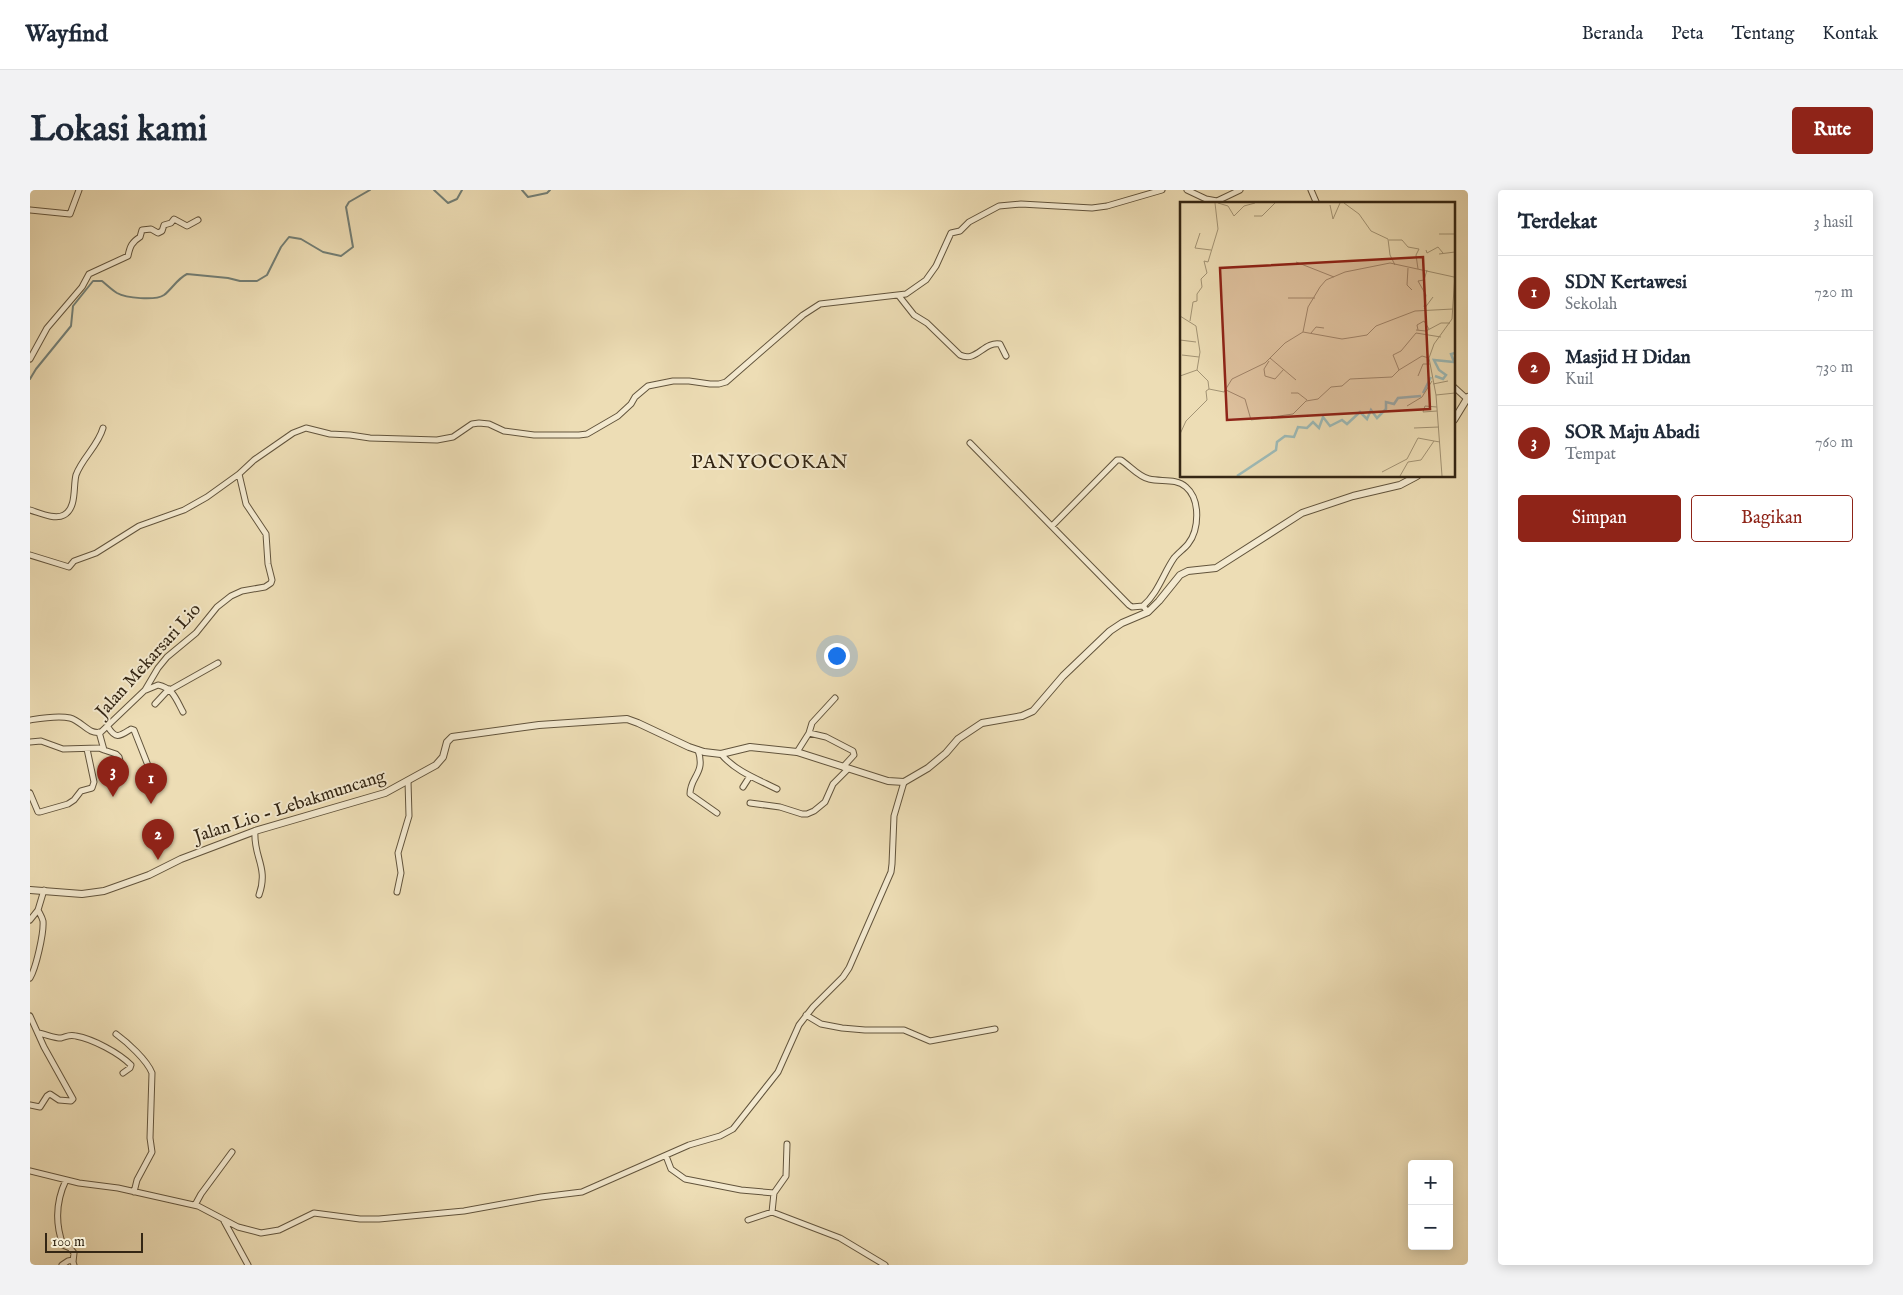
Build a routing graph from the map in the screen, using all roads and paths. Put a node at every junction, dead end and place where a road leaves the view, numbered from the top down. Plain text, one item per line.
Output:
1 (79, 190) edge
2 (1162, 190) edge
3 (1187, 190) edge
4 (1240, 190) edge
5 (1310, 190) edge
6 (1316, 202) edge
7 (30, 210) edge
8 (198, 220) dead end
9 (899, 296) junction
10 (1006, 356) dead end
11 (30, 359) edge
12 (1456, 389) edge
13 (1467, 398) edge
14 (1456, 417) edge
15 (103, 428) dead end
16 (970, 444) dead end
17 (239, 474) junction
18 (1414, 478) edge
19 (30, 510) edge
20 (1052, 526) junction
21 (30, 555) edge
22 (1146, 609) junction
23 (218, 663) dead end
24 (145, 690) junction
25 (170, 690) junction
26 (835, 698) dead end
27 (155, 704) dead end
28 (183, 712) dead end
29 (30, 720) edge
30 (108, 727) junction
31 (99, 732) junction
32 (808, 733) junction
33 (30, 742) edge
34 (87, 750) junction
35 (104, 750) junction
36 (698, 750) junction
37 (797, 752) junction
38 (721, 754) junction
39 (149, 768) dead end
40 (846, 768) junction
41 (124, 776) dead end
42 (750, 776) junction
43 (408, 781) junction
44 (904, 782) junction
45 (743, 788) dead end
46 (778, 789) dead end
47 (30, 793) edge
48 (750, 803) dead end
49 (717, 813) dead end
50 (255, 831) junction
51 (30, 890) edge
52 (44, 890) junction
53 (397, 892) dead end
54 (259, 895) dead end
55 (38, 910) junction
56 (30, 920) edge
57 (30, 978) edge
58 (806, 1015) junction
59 (30, 1016) edge
60 (996, 1029) dead end
61 (38, 1033) junction
62 (116, 1034) dead end
63 (141, 1058) junction
64 (131, 1065) junction
65 (123, 1073) dead end
66 (30, 1105) edge
67 (787, 1144) dead end
68 (232, 1152) dead end
69 (666, 1156) junction
70 (30, 1171) edge
71 (66, 1180) junction
72 (134, 1192) junction
73 (774, 1193) junction
74 (196, 1206) junction
75 (772, 1212) junction
76 (748, 1220) dead end
77 (224, 1221) junction
78 (74, 1263) edge
79 (62, 1265) edge
80 (248, 1265) edge
81 (886, 1265) edge

1 - 7 street
2 - 9 street
3 - 4 street
5 - 6 street
8 - 11 street
9 - 10 street
9 - 17 street
12 - 13 street
13 - 14 street
15 - 19 street
16 - 20 street
17 - 21 street
17 - 24 street, Jalan Mekarsari Lio
18 - 22 street
20 - 22 street
20 - 22 street
22 - 44 street
23 - 25 street
24 - 25 street
24 - 30 street, Jalan Mekarsari Lio
25 - 27 street
25 - 28 street
26 - 32 street
29 - 31 street, Jalan Mekarsari Lio
30 - 31 street, Jalan Mekarsari Lio
30 - 39 street
31 - 35 street
32 - 37 street
32 - 40 street
33 - 34 street
34 - 35 street
34 - 47 street
35 - 41 street
36 - 38 street, Jalan Lio - Lebakmuncang
36 - 43 street, Jalan Lio - Lebakmuncang
36 - 49 street
37 - 38 street, Jalan Lio - Lebakmuncang
37 - 40 street, Jalan Lio - Lebakmuncang
38 - 42 street
40 - 44 street, Jalan Lio - Lebakmuncang
40 - 48 street
42 - 45 street
42 - 46 street
43 - 50 street, Jalan Lio - Lebakmuncang
43 - 53 street
44 - 58 street
50 - 52 street, Jalan Lio - Lebakmuncang
50 - 54 street
51 - 52 street, Jalan Lio - Lebakmuncang
52 - 55 street
55 - 56 street
55 - 57 street
58 - 60 street
58 - 69 street
59 - 61 street
61 - 64 street
61 - 66 street
62 - 63 street
63 - 64 street
63 - 72 street
64 - 65 street
67 - 73 street
68 - 74 street
69 - 73 street
69 - 77 street
70 - 71 street
71 - 72 street
71 - 78 street
72 - 74 street
73 - 75 street
74 - 77 street
75 - 76 street
75 - 81 street
77 - 80 street
78 - 79 street

